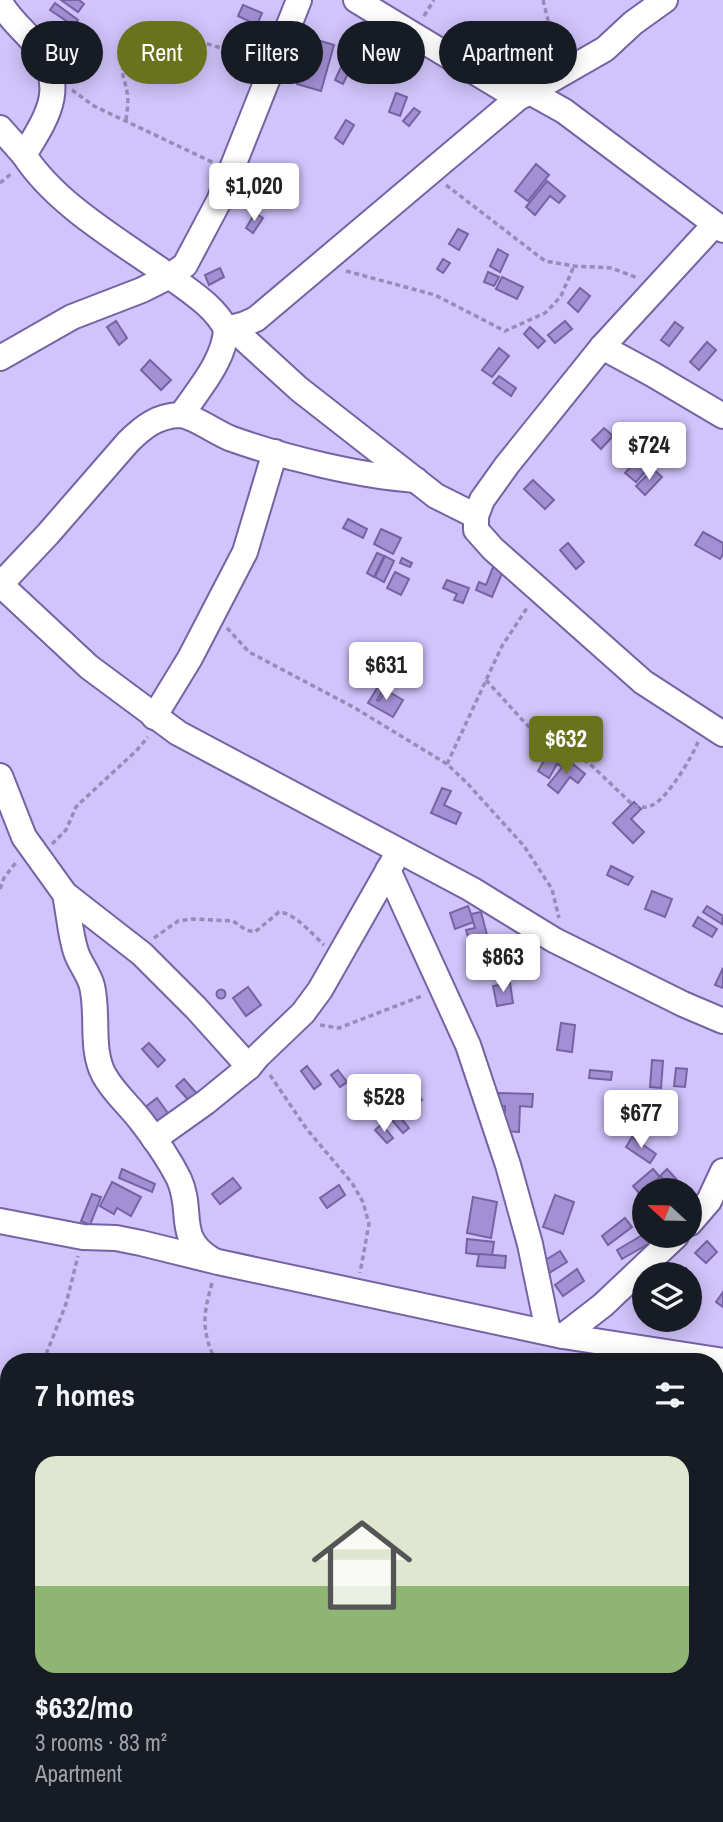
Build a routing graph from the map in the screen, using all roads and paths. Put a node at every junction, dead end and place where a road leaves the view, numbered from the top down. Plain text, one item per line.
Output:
1 (299, 0) edge
2 (356, 0) edge
3 (544, 0) edge
4 (665, 0) edge
5 (0, 2) edge
6 (291, 21) edge
7 (549, 21) edge
8 (21, 30) edge
9 (221, 48) edge
10 (577, 65) edge
11 (51, 84) edge
12 (65, 84) edge
13 (267, 84) edge
14 (546, 84) edge
15 (524, 95) junction
16 (126, 120) junction
17 (0, 128) edge
18 (24, 155) junction
19 (232, 172) junction
20 (431, 173) junction
21 (719, 227) edge
22 (574, 266) junction
23 (316, 267) junction
24 (170, 276) junction
25 (658, 286) junction
26 (229, 328) junction
27 (602, 347) junction
28 (0, 358) edge
29 (182, 414) junction
30 (723, 416) edge
31 (275, 452) junction
32 (416, 480) junction
33 (476, 516) junction
34 (0, 585) edge
35 (540, 593) junction
36 (216, 609) junction
37 (486, 680) junction
38 (158, 719) junction
39 (699, 719) junction
40 (723, 734) edge
41 (447, 764) junction
42 (0, 776) edge
43 (35, 853) junction
44 (394, 861) junction
45 (0, 889) edge
46 (65, 894) junction
47 (554, 940) junction
48 (142, 954) junction
49 (340, 956) junction
50 (441, 988) junction
51 (299, 1016) junction
52 (723, 1021) edge
53 (253, 1061) junction
54 (154, 1139) junction
55 (723, 1171) edge
56 (702, 1209) edge
57 (0, 1221) edge
58 (83, 1237) junction
59 (663, 1248) edge
60 (218, 1262) junction
61 (361, 1293) junction
62 (556, 1334) junction
63 (47, 1353) edge
64 (212, 1353) edge
65 (674, 1353) edge

1 - 6 street
2 - 15 street
3 - 7 path
4 - 10 street
5 - 8 street
9 - 16 path
11 - 18 street
12 - 16 path
13 - 19 street
14 - 15 street
15 - 20 street
15 - 21 street
16 - 19 path
17 - 18 street
18 - 24 street
19 - 24 street
20 - 22 path
20 - 23 street
21 - 25 street
22 - 23 path
22 - 25 path
23 - 26 street
24 - 26 street
24 - 28 street
25 - 27 street
26 - 29 street
26 - 32 street
27 - 30 street
27 - 33 street
29 - 31 street
29 - 34 street
31 - 32 street
31 - 36 street
32 - 33 street
33 - 35 street
34 - 38 street
35 - 37 path
35 - 39 street
36 - 38 street
36 - 41 path
37 - 39 path
37 - 41 path
38 - 43 path
38 - 44 street
39 - 40 street
41 - 47 path
42 - 43 street
43 - 45 path
43 - 46 street
44 - 47 street
44 - 49 street
44 - 50 street
46 - 48 street
46 - 54 street
47 - 52 street
48 - 49 path
48 - 53 street
49 - 51 street
50 - 51 path
50 - 62 street
51 - 53 street
53 - 54 street
53 - 61 path
54 - 60 street
55 - 56 street
57 - 58 street
58 - 60 street
58 - 63 path
59 - 62 street
60 - 61 street
60 - 64 path
61 - 62 street
62 - 65 street

